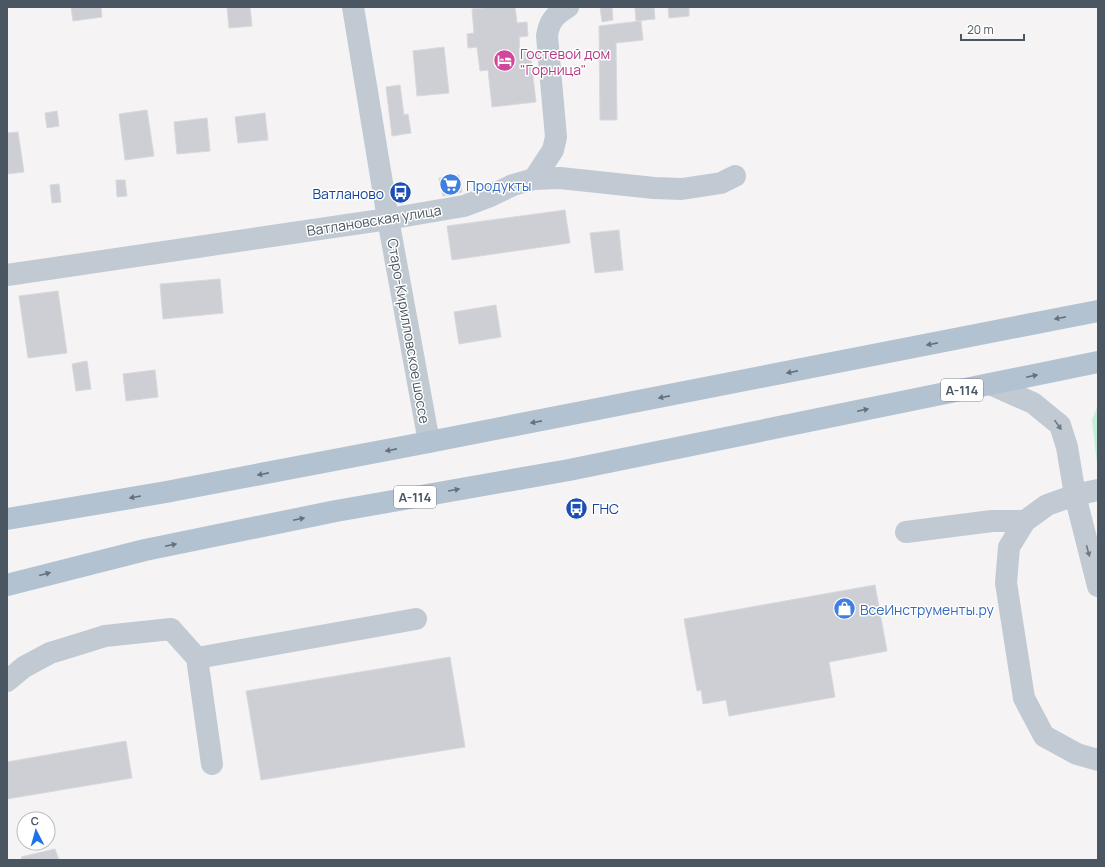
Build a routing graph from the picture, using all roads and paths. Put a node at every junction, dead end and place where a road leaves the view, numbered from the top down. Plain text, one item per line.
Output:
1 (353, 7) edge
2 (568, 7) edge
3 (736, 176) dead end
4 (534, 179) junction
5 (388, 219) junction
6 (7, 275) edge
7 (1098, 311) edge
8 (1098, 362) edge
9 (990, 384) junction
10 (429, 442) junction
11 (1098, 490) edge
12 (1075, 495) junction
13 (7, 519) edge
14 (1024, 521) junction
15 (906, 532) dead end
16 (7, 584) edge
17 (1098, 586) edge
18 (416, 618) dead end
19 (197, 658) junction
20 (7, 681) edge
21 (1098, 760) edge
22 (212, 764) dead end

1 - 5 street, Старо-Кирилловское шоссе
2 - 4 street
3 - 4 street, Ватлановская улица
4 - 5 street, Ватлановская улица
5 - 6 street, Ватлановская улица
5 - 10 street, Старо-Кирилловское шоссе
7 -> 10 main road
9 -> 8 main road, А-114
9 -> 12 street
16 -> 9 main road, А-114
10 -> 13 main road
11 - 12 street
12 - 14 street
12 -> 17 street
14 - 15 street
14 - 21 street
18 - 19 street
19 - 20 street
19 - 22 street

